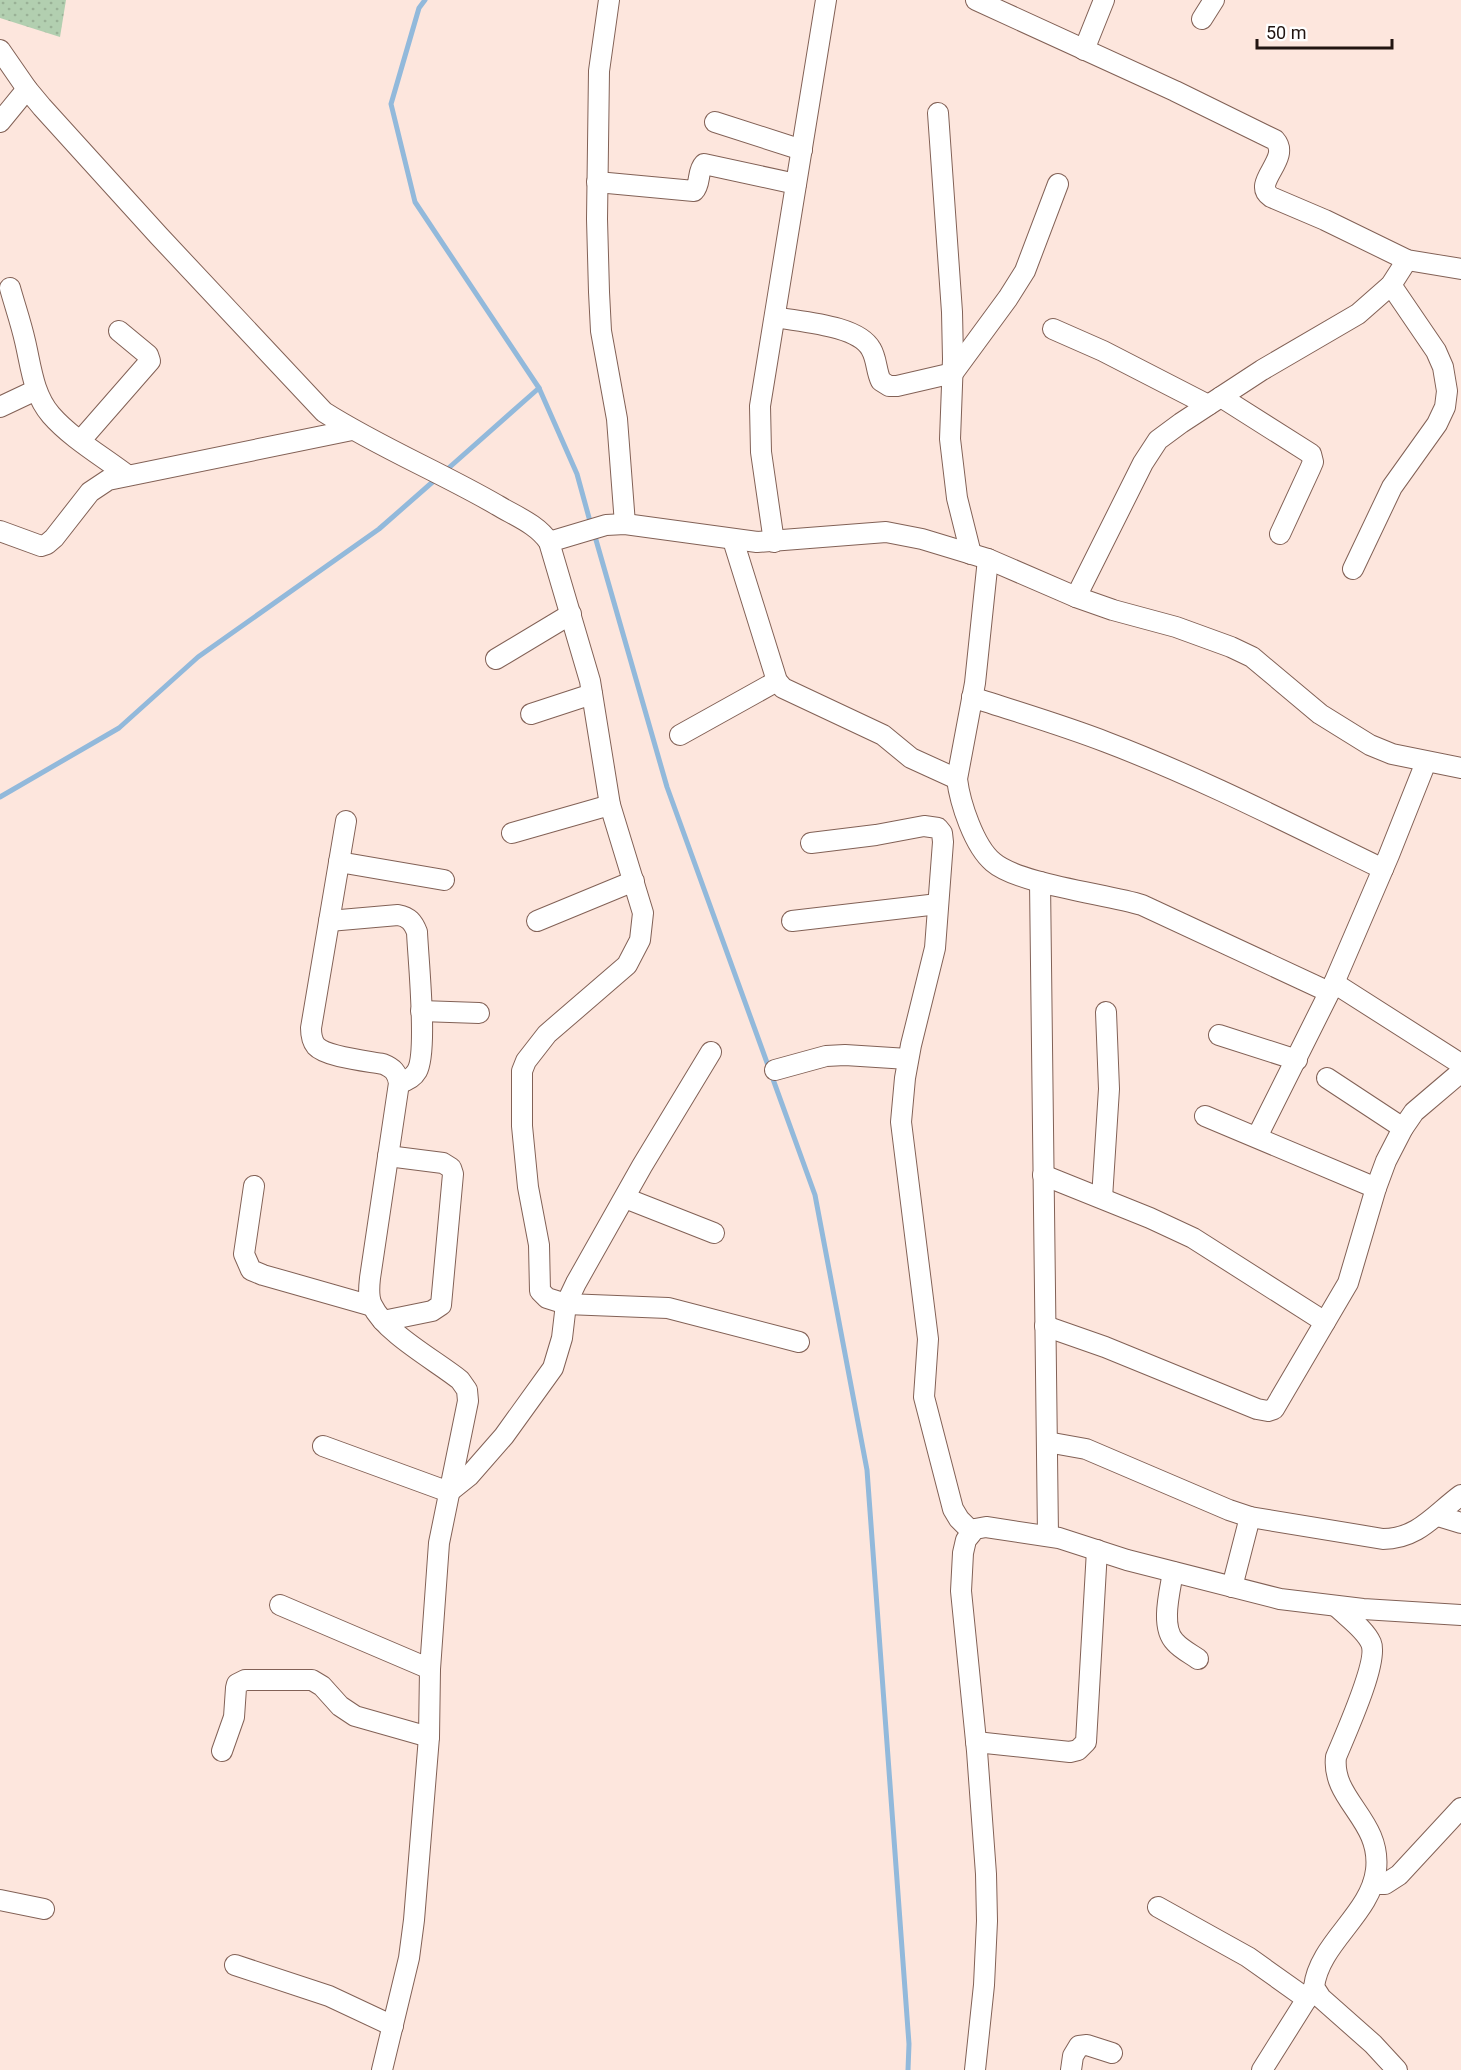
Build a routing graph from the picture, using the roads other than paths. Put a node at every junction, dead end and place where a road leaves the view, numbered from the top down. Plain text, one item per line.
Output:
1 (609, 0) edge
2 (826, 0) edge
3 (976, 0) edge
4 (1104, 0) edge
5 (1214, 0) edge
6 (1005, 6) edge
7 (1202, 19) dead end
8 (0, 50) edge
9 (1084, 50) junction
10 (27, 89) junction
11 (938, 113) dead end
12 (0, 122) edge
13 (715, 122) dead end
14 (802, 150) junction
15 (597, 182) junction
16 (796, 184) junction
17 (1058, 184) dead end
18 (1407, 260) junction
19 (1461, 268) edge
20 (1391, 285) junction
21 (10, 288) dead end
22 (775, 317) junction
23 (1053, 329) dead end
24 (119, 331) dead end
25 (953, 373) junction
26 (36, 390) junction
27 (1215, 401) junction
28 (0, 406) edge
29 (352, 430) junction
30 (81, 440) junction
31 (127, 475) junction
32 (625, 524) junction
33 (0, 531) edge
34 (1280, 534) dead end
35 (732, 540) junction
36 (549, 542) junction
37 (774, 542) junction
38 (980, 556) junction
39 (1353, 569) dead end
40 (1076, 597) junction
41 (572, 614) junction
42 (496, 659) dead end
43 (777, 681) junction
44 (592, 694) junction
45 (972, 698) junction
46 (531, 714) dead end
47 (680, 735) dead end
48 (1426, 762) junction
49 (1461, 768) edge
50 (957, 779) junction
51 (610, 805) junction
52 (346, 821) dead end
53 (512, 833) dead end
54 (811, 843) dead end
55 (339, 862) junction
56 (1383, 869) junction
57 (444, 880) dead end
58 (634, 881) junction
59 (1040, 882) junction
60 (938, 904) junction
61 (329, 921) junction
62 (537, 921) dead end
63 (792, 921) dead end
64 (1331, 987) junction
65 (421, 1011) junction
66 (1106, 1012) dead end
67 (479, 1013) dead end
68 (1220, 1035) dead end
69 (711, 1052) dead end
70 (908, 1059) junction
71 (1297, 1059) junction
72 (1461, 1064) edge
73 (775, 1070) dead end
74 (1461, 1072) edge
75 (1327, 1078) dead end
76 (399, 1083) junction
77 (1205, 1116) dead end
78 (1403, 1128) junction
79 (1257, 1137) junction
80 (388, 1156) junction
81 (1043, 1174) junction
82 (254, 1186) dead end
83 (1376, 1188) junction
84 (625, 1198) junction
85 (1102, 1198) junction
86 (714, 1233) dead end
87 (566, 1305) junction
88 (378, 1313) junction
89 (1325, 1322) junction
90 (1045, 1326) junction
91 (799, 1342) dead end
92 (1047, 1442) junction
93 (323, 1446) dead end
94 (448, 1492) junction
95 (1461, 1495) edge
96 (1438, 1516) junction
97 (1250, 1517) junction
98 (1461, 1523) edge
99 (971, 1532) junction
100 (1048, 1536) junction
101 (1097, 1550) junction
102 (1173, 1572) junction
103 (1232, 1587) junction
104 (280, 1605) dead end
105 (1336, 1606) junction
106 (1461, 1615) edge
107 (1198, 1659) dead end
108 (430, 1669) junction
109 (429, 1737) junction
110 (976, 1742) junction
111 (222, 1751) dead end
112 (1461, 1808) edge
113 (1373, 1884) junction
114 (0, 1900) edge
115 (1158, 1906) dead end
116 (44, 1909) dead end
117 (235, 1965) dead end
118 (1310, 1993) junction
119 (393, 2026) junction
120 (1112, 2053) dead end
121 (382, 2070) edge
122 (975, 2070) edge
123 (1071, 2070) edge
124 (1262, 2070) edge
125 (1397, 2070) edge

1 - 15 street
2 - 14 street
3 - 6 street
4 - 9 street
5 - 7 street
6 - 9 street
8 - 10 street
9 - 18 street
10 - 12 street
10 - 29 street
11 - 25 street
13 - 14 street
14 - 16 street
15 - 16 street
15 - 32 street
16 - 22 street
17 - 25 street
18 - 19 street
18 - 20 street
20 - 27 street
20 - 39 street
21 - 26 street
22 - 25 street
22 - 37 street
23 - 27 street
24 - 30 street
25 - 38 street
26 - 28 street
26 - 30 street
27 - 34 street
27 - 40 street
29 - 31 street
29 - 36 street
30 - 31 street
31 - 33 street
32 - 35 street
32 - 36 street
35 - 37 street
35 - 43 street
36 - 41 street
37 - 38 street
38 - 40 street
38 - 45 street
40 - 48 street
41 - 42 street
41 - 44 street
43 - 47 street
43 - 50 street
44 - 46 street
44 - 51 street
45 - 50 street
45 - 56 street
48 - 49 street
48 - 56 street
50 - 59 street
51 - 53 street
51 - 58 street
52 - 55 street
54 - 60 street
55 - 57 street
55 - 61 street
56 - 64 street
58 - 62 street
58 - 87 street
59 - 64 street
59 - 81 street
60 - 63 street
60 - 70 street
61 - 65 street
61 - 76 street
64 - 71 street
64 - 72 street
65 - 67 street
65 - 76 street
66 - 85 street
68 - 71 street
69 - 84 street
70 - 73 street
70 - 99 street
71 - 79 street
74 - 78 street
75 - 78 street
76 - 80 street
77 - 79 street
78 - 83 street
79 - 83 street
80 - 88 street
80 - 88 street
81 - 85 street
81 - 90 street
82 - 88 street
83 - 89 street
84 - 86 street
84 - 87 street
85 - 89 street
87 - 91 street
87 - 94 street
88 - 94 street
89 - 90 street
90 - 92 street
92 - 97 street
92 - 100 street
93 - 94 street
94 - 108 street
95 - 96 street
96 - 97 street
96 - 98 street
97 - 103 street
99 - 100 street
99 - 110 street
100 - 101 street
101 - 102 street
101 - 110 street
102 - 103 street
102 - 107 street
103 - 105 street
104 - 108 street
105 - 106 street
105 - 113 street
108 - 109 street
109 - 111 street
109 - 119 street
110 - 122 street
112 - 113 street
113 - 118 street
114 - 116 street
115 - 118 street
117 - 119 street
118 - 124 street
118 - 125 street
119 - 121 street
120 - 123 street

